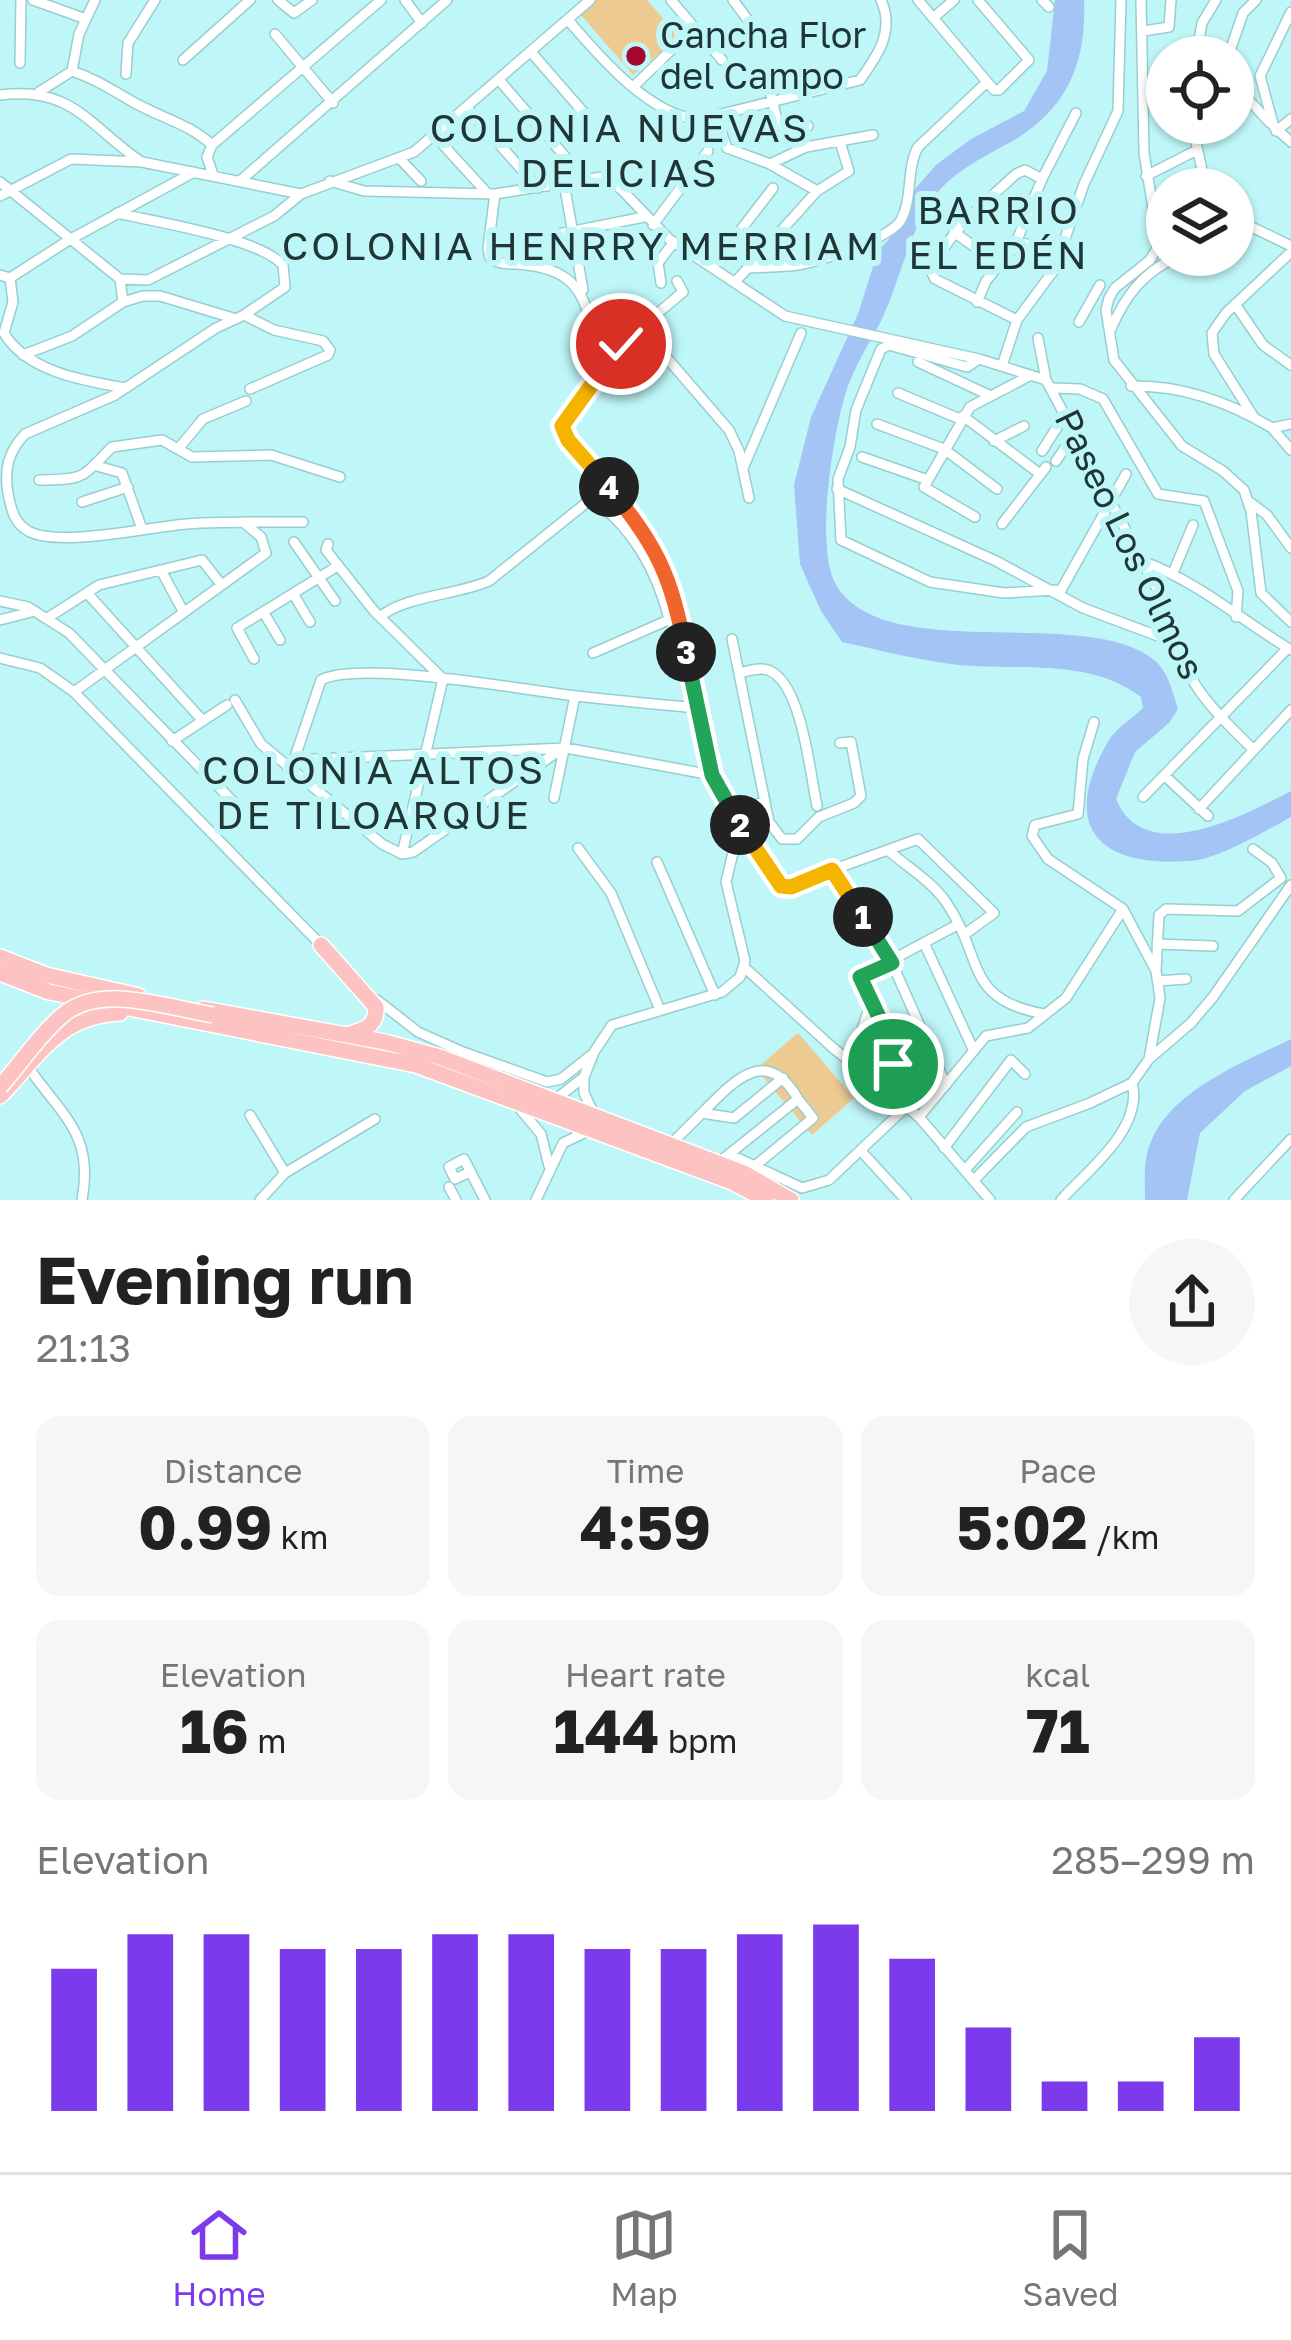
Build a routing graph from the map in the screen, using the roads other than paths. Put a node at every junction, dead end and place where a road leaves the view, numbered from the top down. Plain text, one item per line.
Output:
1 (21, 0) edge
2 (33, 0) edge
3 (95, 0) edge
4 (154, 0) edge
5 (250, 0) edge
6 (278, 0) edge
7 (312, 0) edge
8 (381, 0) edge
9 (405, 0) edge
10 (447, 0) edge
11 (590, 0) edge
12 (671, 0) edge
13 (735, 0) edge
14 (883, 0) edge
15 (918, 0) edge
16 (954, 0) edge
17 (978, 0) edge
18 (1121, 0) edge
19 (1141, 0) edge
20 (1171, 0) edge
21 (1216, 0) edge
22 (1253, 1) edge
23 (62, 5) edge
24 (1291, 12) edge
25 (933, 18) junction
26 (86, 19) junction
27 (568, 20) junction
28 (422, 23) junction
29 (694, 28) junction
30 (275, 34) dead end
31 (1143, 34) junction
32 (1200, 36) edge
33 (1235, 36) edge
34 (764, 40) dead end
35 (1291, 40) edge
36 (1275, 44) junction
37 (532, 52) junction
38 (183, 60) dead end
39 (722, 60) dead end
40 (20, 62) dead end
41 (1119, 64) junction
42 (302, 66) junction
43 (72, 70) junction
44 (126, 74) dead end
45 (500, 81) junction
46 (987, 82) junction
47 (768, 83) dead end
48 (633, 87) junction
49 (39, 92) junction
50 (0, 94) edge
51 (772, 103) junction
52 (333, 104) junction
53 (1254, 108) edge
54 (467, 109) junction
55 (584, 113) dead end
56 (1076, 113) dead end
57 (716, 117) junction
58 (1291, 119) edge
59 (808, 126) dead end
60 (1275, 129) junction
61 (873, 135) dead end
62 (435, 136) junction
63 (840, 142) junction
64 (1291, 142) edge
65 (1196, 144) edge
66 (212, 145) junction
67 (1197, 150) junction
68 (709, 151) dead end
69 (400, 159) junction
70 (568, 160) dead end
71 (142, 162) junction
72 (770, 164) junction
73 (1162, 168) edge
74 (1201, 168) edge
75 (194, 172) junction
76 (213, 176) junction
77 (1146, 176) edge
78 (1042, 179) junction
79 (330, 181) junction
80 (421, 181) dead end
81 (0, 182) edge
82 (240, 182) junction
83 (564, 183) junction
84 (538, 188) junction
85 (773, 188) dead end
86 (817, 191) junction
87 (6, 193) edge
88 (301, 194) junction
89 (491, 194) junction
90 (117, 213) junction
91 (648, 220) junction
92 (1254, 227) edge
93 (572, 231) junction
94 (954, 232) junction
95 (225, 239) junction
96 (69, 240) junction
97 (1017, 241) junction
98 (674, 242) junction
99 (1291, 244) edge
100 (488, 248) junction
101 (1060, 255) junction
102 (1146, 263) edge
103 (712, 266) junction
104 (1001, 266) junction
105 (750, 268) junction
106 (1149, 276) edge
107 (5, 277) edge
108 (120, 279) junction
109 (677, 281) dead end
110 (736, 281) junction
111 (661, 284) dead end
112 (1100, 285) dead end
113 (584, 296) junction
114 (123, 302) junction
115 (976, 302) junction
116 (1090, 302) junction
117 (1235, 304) junction
118 (1107, 308) junction
119 (240, 317) junction
120 (1017, 320) junction
121 (1079, 322) dead end
122 (591, 325) dead end
123 (641, 328) junction
124 (801, 333) dead end
125 (1109, 333) junction
126 (1038, 338) dead end
127 (23, 355) junction
128 (979, 359) junction
129 (918, 362) dead end
130 (1291, 365) edge
131 (1002, 366) junction
132 (1036, 381) junction
133 (1131, 386) junction
134 (126, 388) junction
135 (250, 388) dead end
136 (898, 393) dead end
137 (992, 398) junction
138 (246, 401) dead end
139 (1066, 413) junction
140 (964, 415) junction
141 (1253, 416) junction
142 (877, 424) dead end
143 (1291, 424) edge
144 (1024, 426) dead end
145 (1272, 428) junction
146 (1076, 432) junction
147 (994, 441) junction
148 (178, 449) junction
149 (944, 449) junction
150 (1291, 450) edge
151 (1042, 451) dead end
152 (862, 458) dead end
153 (97, 466) junction
154 (1048, 467) junction
155 (743, 470) junction
156 (1126, 474) dead end
157 (340, 477) dead end
158 (39, 480) dead end
159 (928, 480) junction
160 (128, 487) junction
161 (838, 489) junction
162 (998, 489) dead end
163 (748, 497) dead end
164 (1247, 500) junction
165 (82, 502) dead end
166 (1113, 503) junction
167 (5, 509) edge
168 (975, 517) dead end
169 (243, 522) junction
170 (303, 522) dead end
171 (1003, 524) dead end
172 (1193, 525) dead end
173 (142, 529) junction
174 (294, 542) dead end
175 (328, 544) dead end
176 (1291, 548) edge
177 (1141, 560) junction
178 (336, 567) junction
179 (162, 572) junction
180 (1173, 572) junction
181 (322, 578) junction
182 (220, 584) junction
183 (1058, 591) junction
184 (87, 593) junction
185 (294, 595) junction
186 (0, 601) edge
187 (334, 601) dead end
188 (34, 610) junction
189 (183, 611) junction
190 (264, 613) junction
191 (49, 617) junction
192 (380, 617) junction
193 (1236, 617) junction
194 (674, 618) junction
195 (0, 620) edge
196 (310, 622) dead end
197 (1291, 622) edge
198 (732, 639) dead end
199 (280, 640) dead end
200 (1174, 643) junction
201 (138, 646) junction
202 (1290, 649) edge
203 (593, 652) dead end
204 (0, 658) edge
205 (254, 658) dead end
206 (106, 670) junction
207 (739, 673) junction
208 (442, 679) junction
209 (74, 692) junction
210 (575, 696) junction
211 (697, 708) junction
212 (1291, 710) edge
213 (1221, 717) junction
214 (203, 721) junction
215 (1094, 722) dead end
216 (172, 741) junction
217 (840, 743) dead end
218 (565, 748) junction
219 (1252, 749) junction
220 (422, 755) junction
221 (290, 764) junction
222 (712, 775) junction
223 (1165, 776) junction
224 (1143, 797) dead end
225 (554, 798) dead end
226 (764, 802) junction
227 (817, 806) dead end
228 (1198, 808) junction
229 (733, 814) junction
230 (247, 816) dead end
231 (1208, 816) dead end
232 (578, 848) dead end
233 (1253, 849) dead end
234 (890, 852) junction
235 (402, 854) junction
236 (657, 862) dead end
237 (832, 870) junction
238 (1287, 883) edge
239 (1123, 909) junction
240 (961, 930) junction
241 (1157, 944) junction
242 (321, 945) junction
243 (925, 945) junction
244 (1213, 946) dead end
245 (0, 957) edge
246 (892, 963) junction
247 (744, 967) junction
248 (1, 974) edge
249 (1157, 976) junction
250 (1186, 980) dead end
251 (715, 994) junction
252 (871, 1004) junction
253 (660, 1010) junction
254 (144, 1012) junction
255 (218, 1014) junction
256 (1044, 1014) junction
257 (346, 1035) junction
258 (973, 1049) junction
259 (594, 1052) junction
260 (463, 1058) junction
261 (1149, 1060) junction
262 (850, 1061) junction
263 (28, 1067) junction
264 (1025, 1074) dead end
265 (584, 1077) junction
266 (783, 1078) junction
267 (877, 1082) junction
268 (1132, 1083) junction
269 (946, 1084) junction
270 (0, 1087) edge
271 (0, 1096) edge
272 (508, 1097) junction
273 (798, 1099) junction
274 (553, 1101) junction
275 (906, 1106) junction
276 (1017, 1112) dead end
277 (702, 1113) junction
278 (250, 1115) dead end
279 (919, 1117) junction
280 (375, 1119) dead end
281 (594, 1122) junction
282 (1291, 1139) edge
283 (671, 1144) junction
284 (944, 1148) junction
285 (860, 1151) junction
286 (724, 1158) junction
287 (550, 1166) junction
288 (756, 1166) junction
289 (965, 1170) junction
290 (470, 1172) dead end
291 (285, 1174) junction
292 (974, 1180) junction
293 (449, 1187) dead end
294 (82, 1200) edge
295 (260, 1200) edge
296 (456, 1200) edge
297 (485, 1200) edge
298 (536, 1200) edge
299 (766, 1200) edge
300 (791, 1200) edge
301 (906, 1200) edge
302 (990, 1200) edge
303 (1061, 1200) edge
304 (1234, 1200) edge

1 - 40 street
2 - 23 street
3 - 26 street
4 - 44 street
5 - 38 street
6 - 7 street
8 - 42 street
9 - 28 street
10 - 28 street
11 - 27 street
12 - 29 street
13 - 34 street
14 - 51 street
15 - 25 street
16 - 25 street
17 - 46 street
18 - 41 street
19 - 31 street
20 - 31 street
21 - 32 street
22 - 33 street
23 - 26 street
24 - 36 street
25 - 46 street
26 - 43 street
27 - 37 street
27 - 48 street
28 - 52 street
29 - 39 street
29 - 48 street
30 - 42 street
31 - 41 street
31 - 77 street
35 - 36 street
36 - 60 street
37 - 45 street
37 - 55 street
41 - 101 street
42 - 52 street
42 - 66 street
43 - 49 street
43 - 66 street
45 - 54 street
45 - 70 street
46 - 105 street
47 - 51 street
48 - 57 street
49 - 50 street
49 - 71 street
51 - 57 street
51 - 59 street
52 - 82 street
53 - 60 street
54 - 62 street
54 - 84 street
56 - 78 street
57 - 72 street
58 - 60 street
60 - 64 street
61 - 63 street
62 - 69 street
62 - 89 street
63 - 72 street
63 - 86 street
65 - 67 street
66 - 76 street
67 - 73 street
67 - 74 street
68 - 91 street
69 - 79 street
69 - 80 street
71 - 75 street
71 - 87 street
72 - 86 street
75 - 76 street
75 - 90 street
76 - 82 street
78 - 94 street
78 - 97 street
79 - 88 street
79 - 89 street, Paseo Los Olmos
81 - 87 street
82 - 88 street
83 - 84 street, Paseo Los Olmos
83 - 91 street, Paseo Los Olmos
83 - 93 street
84 - 89 street, Paseo Los Olmos
85 - 103 street
86 - 105 street
87 - 96 street
88 - 95 street
89 - 100 street
90 - 95 street
90 - 96 street
91 - 93 street
91 - 98 street, Paseo Los Olmos
92 - 99 street
93 - 100 street
93 - 113 street
94 - 104 street
94 - 115 street
95 - 108 street
95 - 119 street
96 - 107 street
96 - 108 street
97 - 101 street
97 - 104 street
98 - 103 street, Paseo Los Olmos
98 - 111 street
99 - 117 street
100 - 113 street
101 - 120 street
102 - 118 street
103 - 110 street, Paseo Los Olmos
104 - 115 street
105 - 110 street
106 - 125 street
107 - 127 street
108 - 114 street
109 - 123 street
110 - 128 street, Paseo Los Olmos
112 - 116 street
113 - 122 street
114 - 119 street
114 - 127 street
115 - 120 street
116 - 118 street
116 - 121 street
117 - 130 street
117 - 141 street
118 - 125 street
119 - 134 street
119 - 135 street
120 - 131 street
123 - 155 street
123 - 194 street
124 - 155 street
125 - 133 street
126 - 132 street
127 - 134 street
128 - 131 street, Paseo Los Olmos
128 - 161 street
129 - 137 street
131 - 132 street, Paseo Los Olmos
132 - 137 street
132 - 139 street, Paseo Los Olmos
132 - 193 street
133 - 141 street
133 - 164 street
134 - 167 street
136 - 140 street
137 - 140 street
138 - 148 street
139 - 146 street, Paseo Los Olmos
139 - 151 street
140 - 147 street
140 - 149 street
141 - 145 street
142 - 149 street
143 - 145 street
144 - 147 street
145 - 150 street
146 - 154 street
146 - 166 street, Paseo Los Olmos
147 - 154 street
148 - 153 street
148 - 157 street
149 - 159 street
149 - 162 street
152 - 159 street
153 - 158 street
153 - 160 street
154 - 171 street
155 - 163 street
156 - 166 street
159 - 168 street
160 - 165 street
160 - 173 street
161 - 183 street
161 - 183 street
164 - 176 street
164 - 197 street
166 - 177 street, Paseo Los Olmos
166 - 183 street
167 - 173 street
169 - 170 street
169 - 173 street
169 - 182 street
172 - 180 street
174 - 181 street
175 - 178 street
177 - 180 street
177 - 200 street, Paseo Los Olmos
178 - 181 street
178 - 192 street
179 - 182 street
179 - 184 street
179 - 189 street
180 - 193 street
181 - 185 street
181 - 187 street
182 - 189 street
183 - 200 street
184 - 191 street
184 - 201 street
185 - 190 street
185 - 196 street
186 - 188 street
188 - 191 street
188 - 195 street
189 - 201 street
190 - 199 street
190 - 205 street
191 - 206 street
192 - 194 street
192 - 208 street
193 - 202 street
194 - 203 street
194 - 211 street
198 - 207 street
200 - 213 street, Paseo Los Olmos
201 - 206 street
201 - 214 street
202 - 213 street
204 - 209 street
206 - 209 street
206 - 216 street
207 - 226 street
207 - 227 street
208 - 210 street
208 - 220 street
208 - 221 street
209 - 242 street
210 - 211 street
210 - 218 street
211 - 222 street
212 - 219 street
213 - 219 street, Paseo Los Olmos
213 - 223 street
214 - 216 street
214 - 221 street
215 - 239 street
216 - 230 street
217 - 226 street
218 - 220 street
218 - 222 street
218 - 225 street
218 - 235 street
219 - 228 street
220 - 221 street
220 - 235 street
221 - 235 street
222 - 229 street
223 - 224 street
223 - 228 street
226 - 229 street
228 - 231 street
229 - 237 street
229 - 247 street
232 - 253 street
233 - 238 street
234 - 237 street
234 - 240 street
234 - 240 street
236 - 251 street
237 - 246 street
238 - 241 street
238 - 261 street
239 - 249 street
239 - 256 street
240 - 243 street
240 - 256 street
241 - 244 street
241 - 249 street
242 - 257 highway
242 - 260 street
243 - 246 street
243 - 258 street
245 - 255 highway
246 - 252 street
246 - 269 street
247 - 251 street
247 - 262 street
248 - 254 highway
249 - 250 street
249 - 261 street
251 - 253 street
252 - 262 street
252 - 267 street
253 - 259 street
254 - 263 highway
254 - 272 highway
255 - 257 highway
255 - 270 highway, bridge
256 - 258 street
257 - 260 highway
258 - 269 street
259 - 260 street
259 - 265 street
260 - 274 highway
261 - 268 street
262 - 267 street
263 - 271 highway
263 - 294 street
264 - 284 street
265 - 274 street
265 - 281 street
266 - 273 street
266 - 277 street
266 - 277 street
267 - 275 street
268 - 292 street
268 - 303 street
269 - 279 street
272 - 281 highway
272 - 287 street
273 - 286 street
273 - 288 street
274 - 281 highway
275 - 279 street
275 - 285 street
276 - 289 street
277 - 283 street
278 - 291 street
279 - 284 street
280 - 291 street
281 - 283 highway
281 - 287 street
281 - 299 highway
282 - 304 street
283 - 286 highway
284 - 289 street
285 - 288 street
285 - 301 street
286 - 288 street
286 - 300 highway
287 - 298 street
289 - 292 street
290 - 297 street
291 - 295 street
292 - 302 street
293 - 296 street

